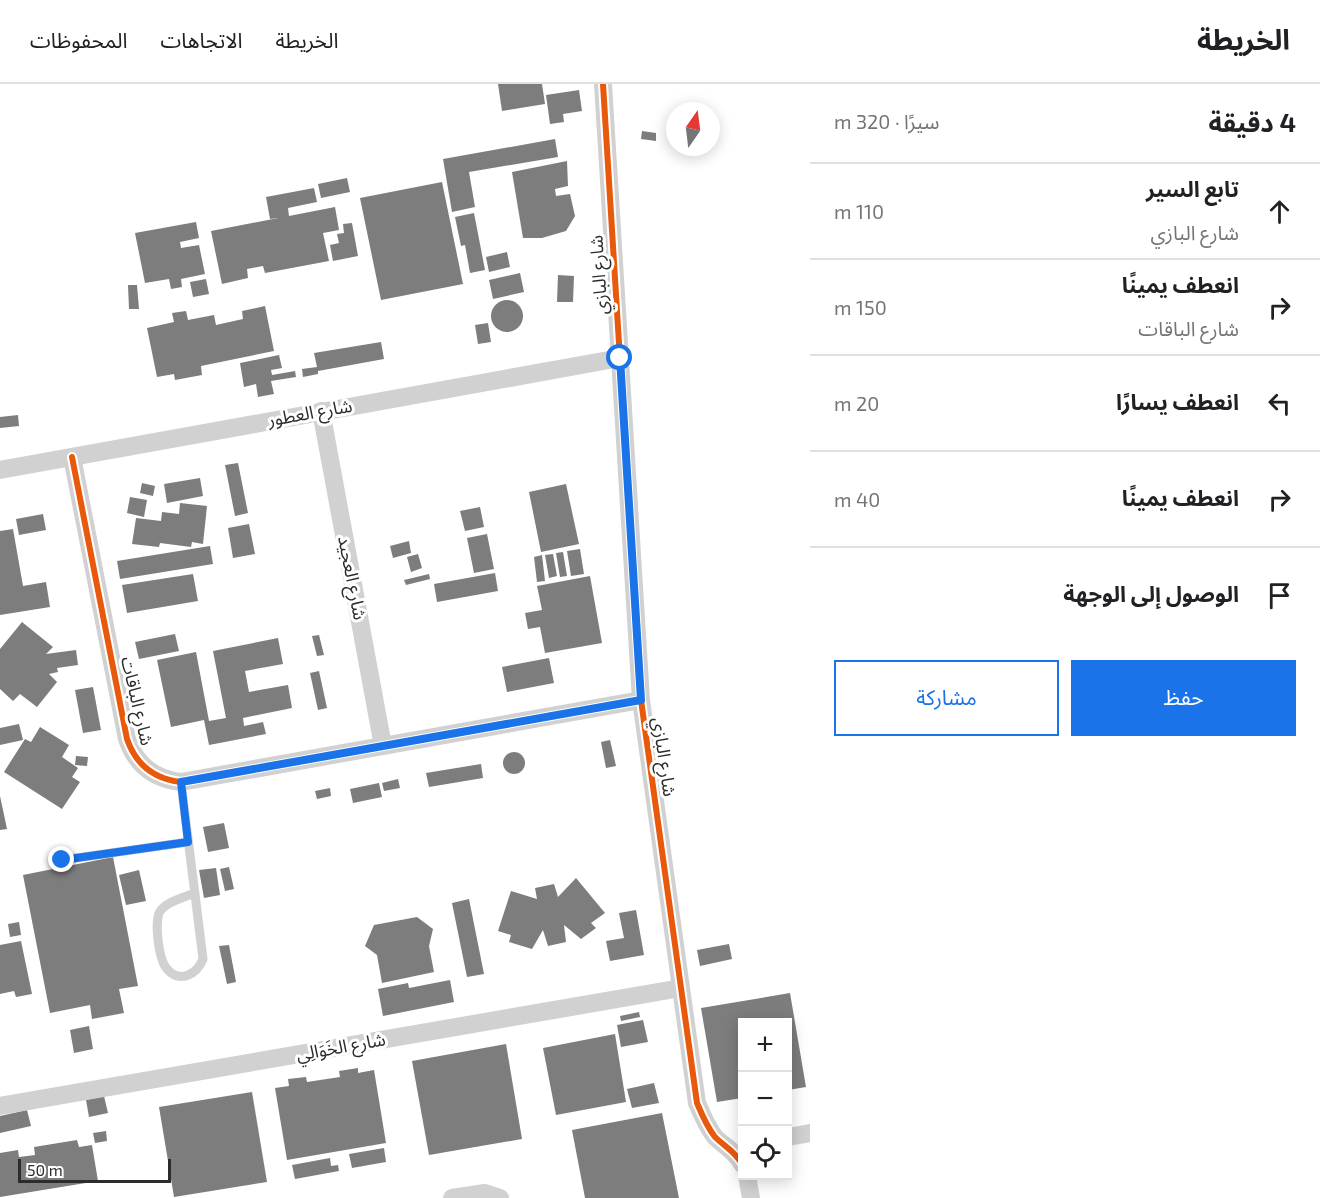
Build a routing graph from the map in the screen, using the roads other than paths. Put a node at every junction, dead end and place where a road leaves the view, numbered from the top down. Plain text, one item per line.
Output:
1 (603, 84) edge
2 (620, 358) junction
3 (321, 411) junction
4 (72, 457) junction
5 (0, 470) edge
6 (641, 700) junction
7 (383, 746) junction
8 (181, 782) junction
9 (188, 842) junction
10 (62, 860) dead end
11 (195, 893) junction
12 (681, 988) junction
13 (0, 1106) edge
14 (810, 1132) edge
15 (792, 1136) edge
16 (738, 1160) edge
17 (747, 1180) edge
18 (452, 1198) edge
19 (500, 1198) edge
20 (751, 1198) edge

1 - 2 street, شارع البازي
2 - 3 street, شارع العطور
2 - 6 street, شارع البازي
3 - 4 street, شارع العطور
3 - 7 street, شارع العجيد
4 - 5 street, شارع العطور
4 - 8 street, شارع الباقات
6 - 7 street, شارع الباقات
6 - 12 street, شارع البازي
7 - 8 street, شارع الباقات
8 - 9 lane
9 - 10 lane
9 - 11 lane
11 - 11 lane
12 - 13 street, شارع الخَوَالِي
12 - 16 street, شارع البازي
14 - 15 street
17 - 20 street, شارع البازي
18 - 19 street

